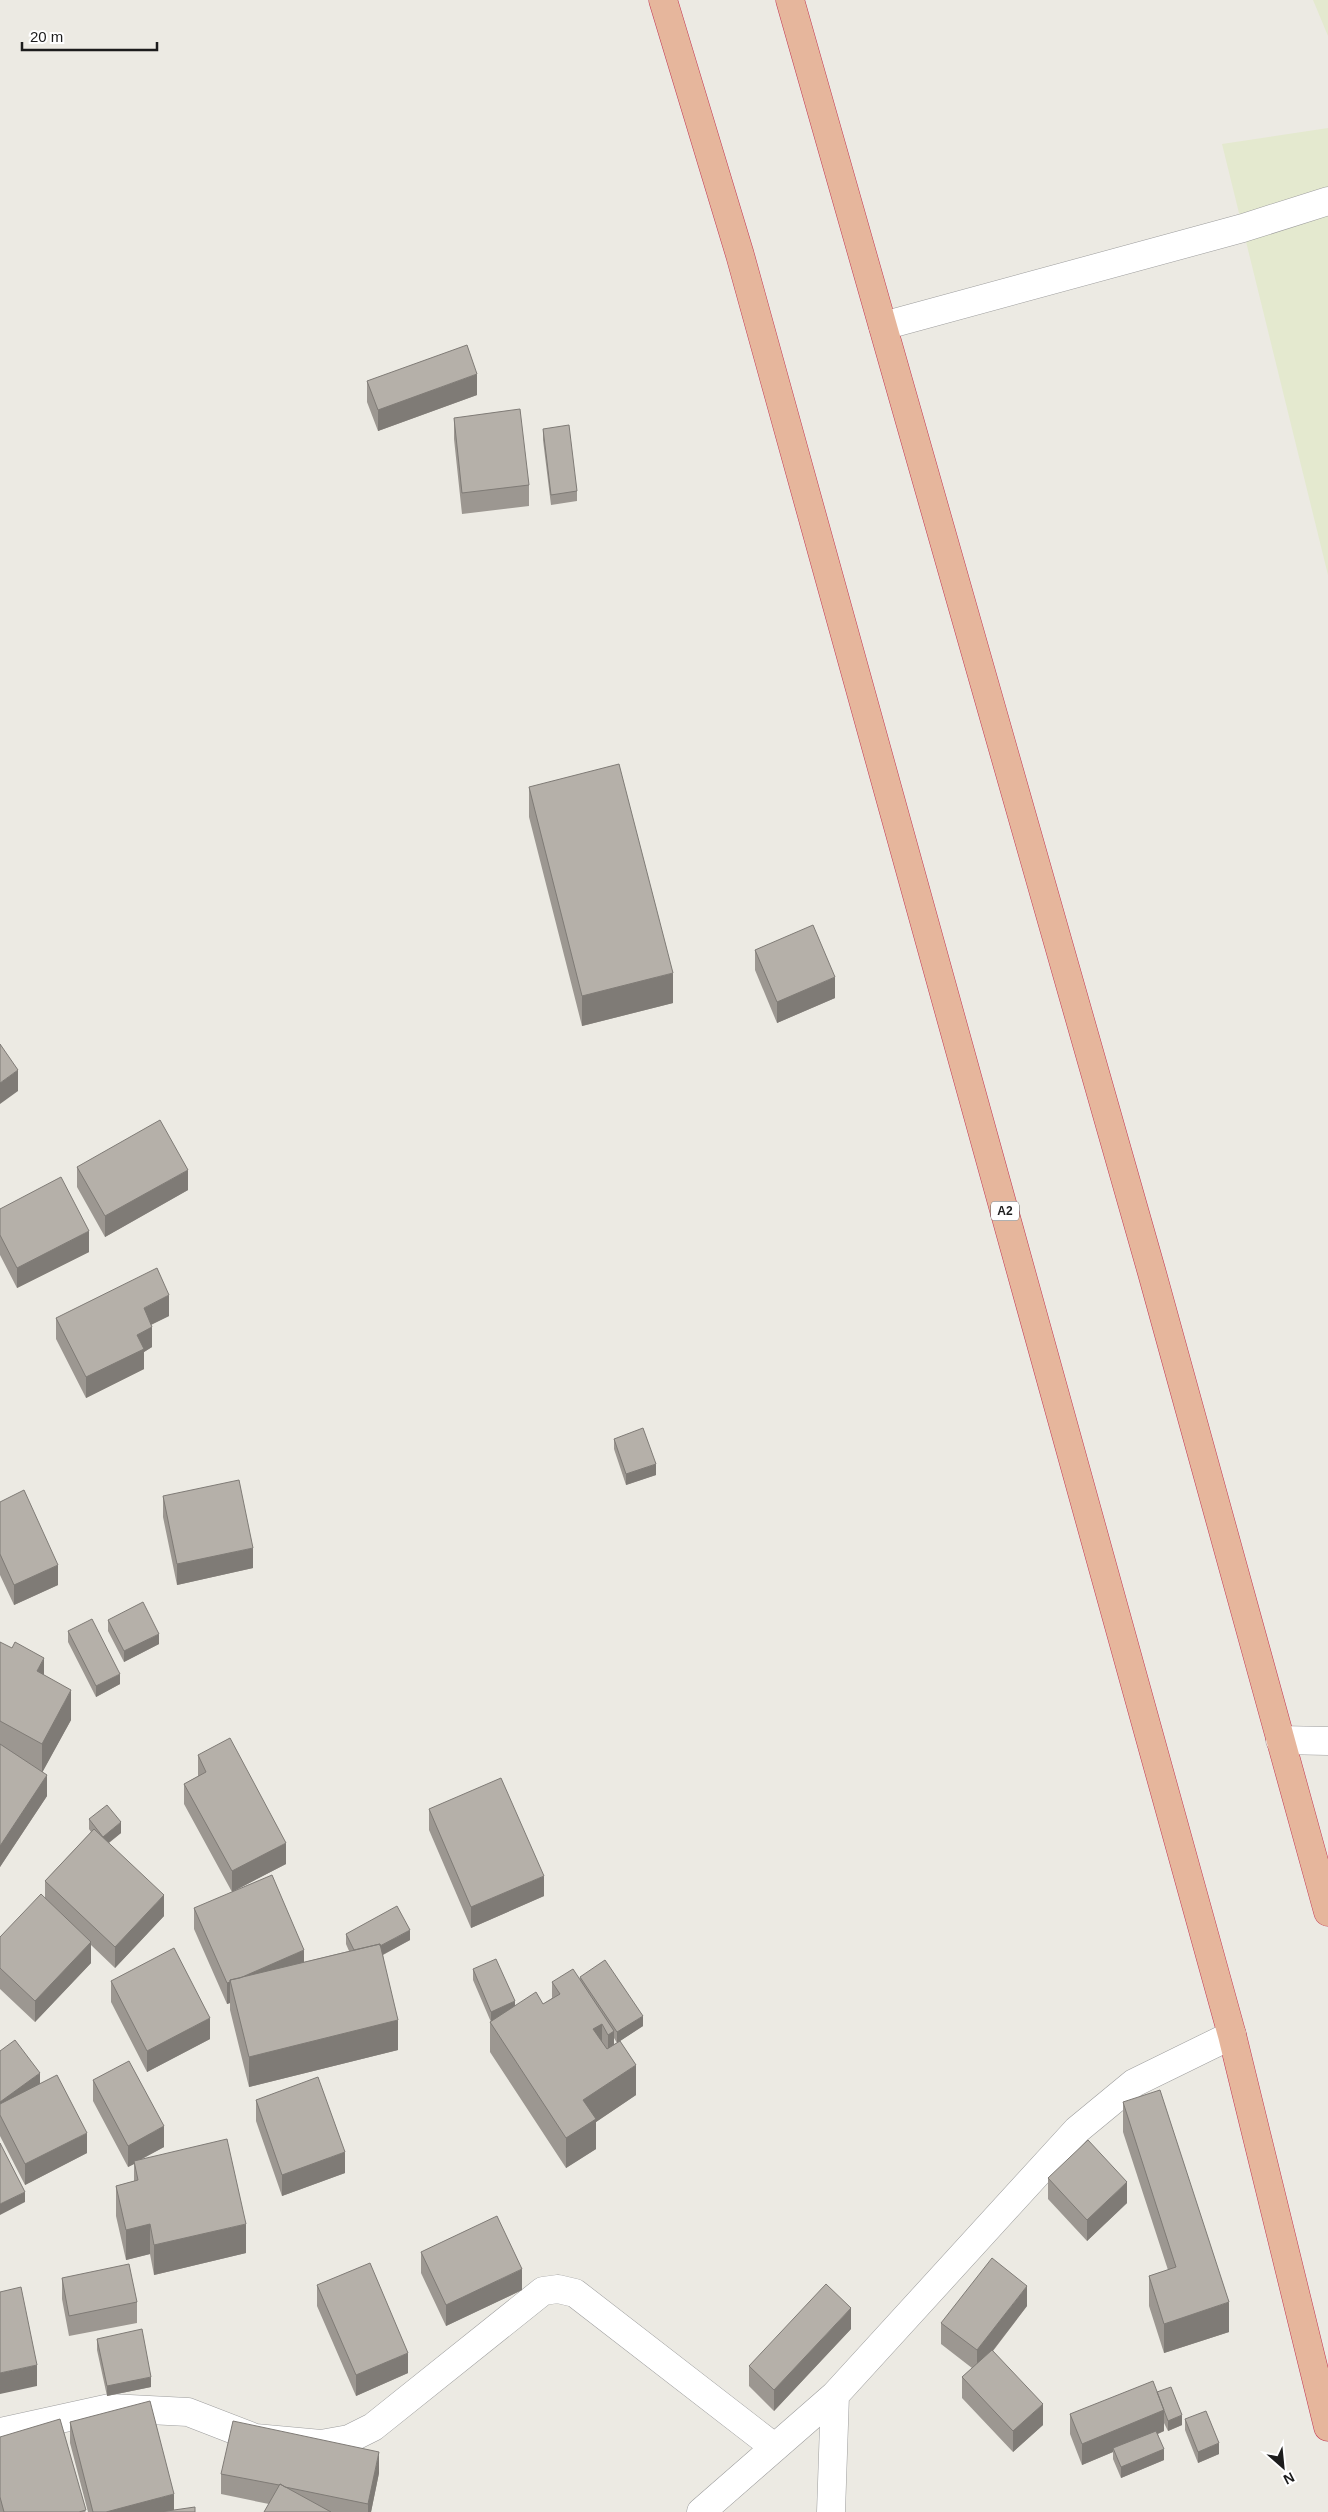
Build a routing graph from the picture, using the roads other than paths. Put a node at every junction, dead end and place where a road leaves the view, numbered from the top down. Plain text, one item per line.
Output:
1 (663, 0) edge
2 (790, 0) edge
3 (1328, 200) edge
4 (883, 326) junction
5 (1280, 1740) junction
6 (1328, 1741) edge
7 (1328, 1912) edge
8 (1232, 2034) junction
9 (835, 2395) junction
10 (1328, 2426) edge
11 (0, 2432) edge
12 (774, 2447) junction
13 (701, 2512) edge
14 (831, 2512) edge

1 - 8 highway, A2
2 - 4 highway
3 - 4 street
4 - 5 highway
5 - 6 street
5 - 7 highway
8 - 9 street
8 - 10 highway, A2
9 - 12 street
9 - 14 street
11 - 12 street
12 - 13 street

